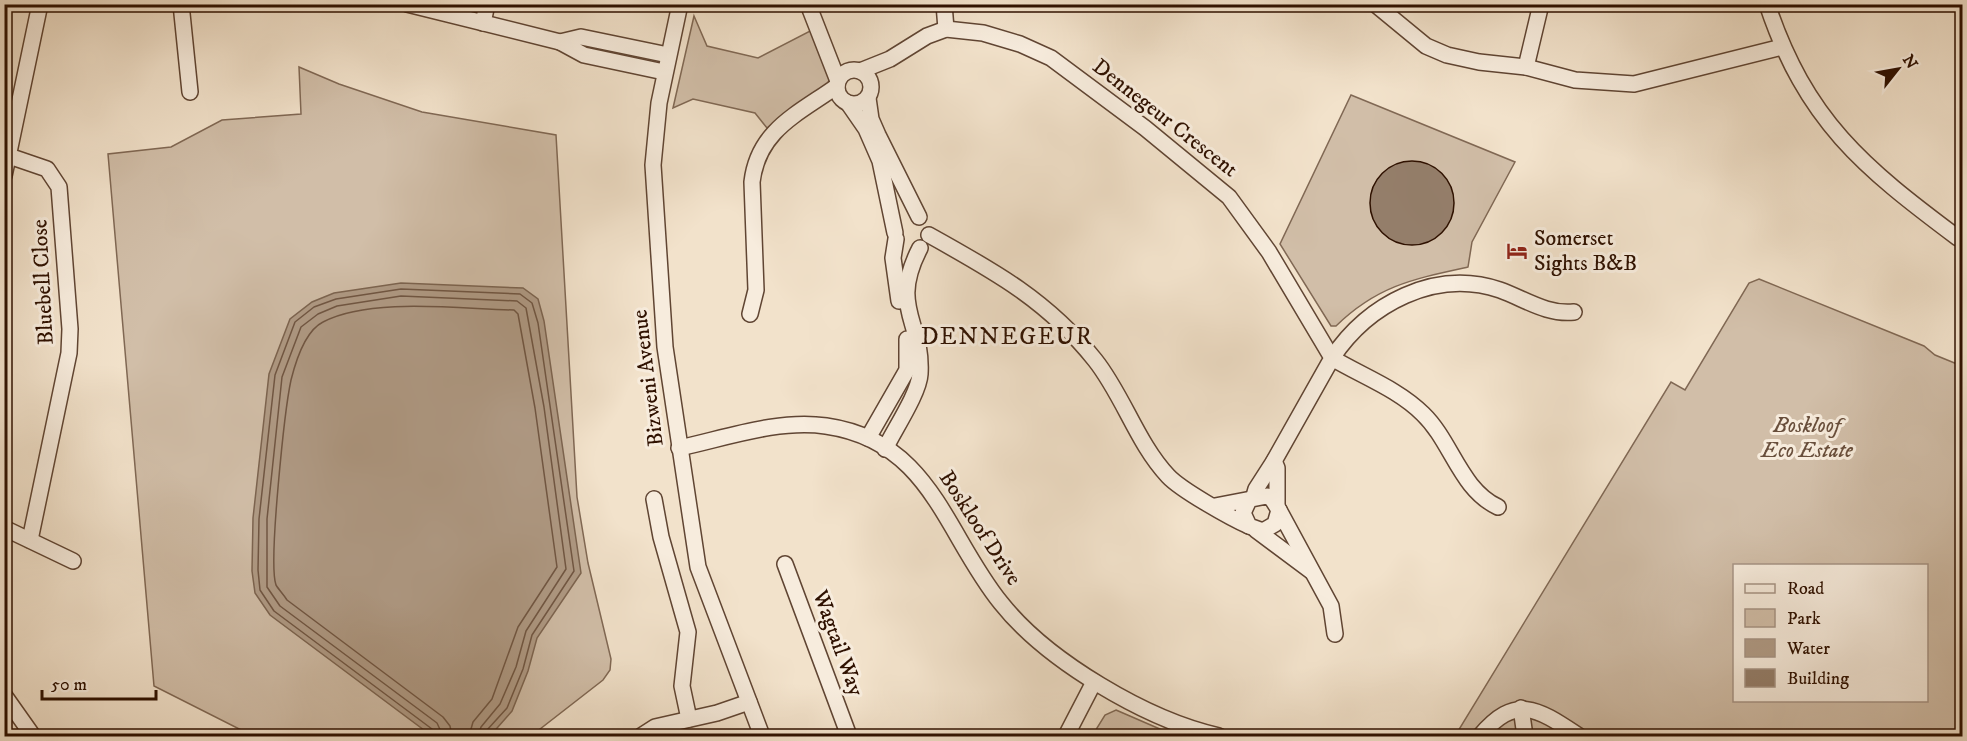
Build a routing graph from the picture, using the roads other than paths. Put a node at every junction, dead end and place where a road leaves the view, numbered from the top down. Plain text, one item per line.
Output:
1 (40, 4) edge
2 (181, 4) edge
3 (407, 4) edge
4 (487, 4) edge
5 (680, 4) edge
6 (808, 4) edge
7 (944, 4) edge
8 (1375, 4) edge
9 (1540, 4) edge
10 (1767, 4) edge
11 (483, 23) junction
12 (946, 28) junction
13 (560, 42) junction
14 (1782, 47) junction
15 (829, 54) junction
16 (668, 55) junction
17 (890, 59) junction
18 (1526, 67) junction
19 (855, 70) junction
20 (664, 72) junction
21 (190, 92) dead end
22 (842, 93) junction
23 (870, 93) junction
24 (9, 156) junction
25 (4, 176) edge
26 (919, 217) junction
27 (929, 235) junction
28 (896, 236) junction
29 (1958, 238) dead end
30 (920, 248) junction
31 (1574, 312) dead end
32 (750, 314) dead end
33 (1332, 358) junction
34 (914, 371) junction
35 (898, 405) junction
36 (868, 438) junction
37 (679, 448) junction
38 (885, 449) junction
39 (1274, 461) junction
40 (1251, 498) junction
41 (654, 499) dead end
42 (1215, 506) junction
43 (1278, 507) junction
44 (1498, 507) dead end
45 (4, 528) edge
46 (1252, 528) junction
47 (30, 540) junction
48 (73, 561) dead end
49 (785, 564) dead end
50 (1314, 572) junction
51 (1335, 634) dead end
52 (1094, 682) junction
53 (4, 695) edge
54 (749, 702) junction
55 (1521, 708) junction
56 (690, 719) junction
57 (673, 729) edge
58 (33, 736) edge
59 (641, 736) edge
60 (762, 736) edge
61 (849, 736) edge
62 (1066, 736) edge
63 (1218, 736) edge
64 (1480, 736) edge
65 (1525, 736) edge
66 (1579, 736) edge

1 - 24 street
2 - 21 street
3 - 11 street
4 - 11 street
5 - 16 street, Bizweni Avenue
6 - 15 street
7 - 12 street
8 - 18 street
9 - 18 street
10 - 14 street
11 - 13 street
12 - 17 street
12 - 33 street, Dennegeur Crescent
13 - 16 street
13 - 20 street
14 - 18 street
14 - 29 street
15 - 19 street
15 - 22 street
16 - 20 street, Bizweni Avenue
17 - 19 street
17 - 23 street
19 - 22 street
19 - 23 street
20 - 37 street, Bizweni Avenue
22 - 23 street
22 - 28 street
22 - 32 street
23 - 26 street
24 - 25 street
24 - 47 street, Bluebell Close
26 - 27 street
26 - 28 street
27 - 30 street
27 - 42 street
28 - 30 street
28 - 34 street
30 - 34 street
31 - 33 street
33 - 39 street
33 - 44 street
34 - 35 street
35 - 36 street
35 - 38 street
36 - 37 street, Boskloof Drive
36 - 38 street, Boskloof Drive
37 - 54 street, Bizweni Avenue
38 - 52 street, Boskloof Drive
39 - 40 street
39 - 43 street
40 - 42 street
40 - 43 street
40 - 46 street
41 - 56 street
42 - 46 street
43 - 46 street
43 - 50 street
45 - 47 street
46 - 50 street
47 - 48 street
49 - 61 street, Wagtail Way
50 - 51 street
52 - 62 street
52 - 63 street, Boskloof Drive
53 - 58 street
54 - 56 street
54 - 60 street, Bizweni Avenue
55 - 64 street
55 - 65 street
55 - 66 street
56 - 57 street
57 - 59 street

